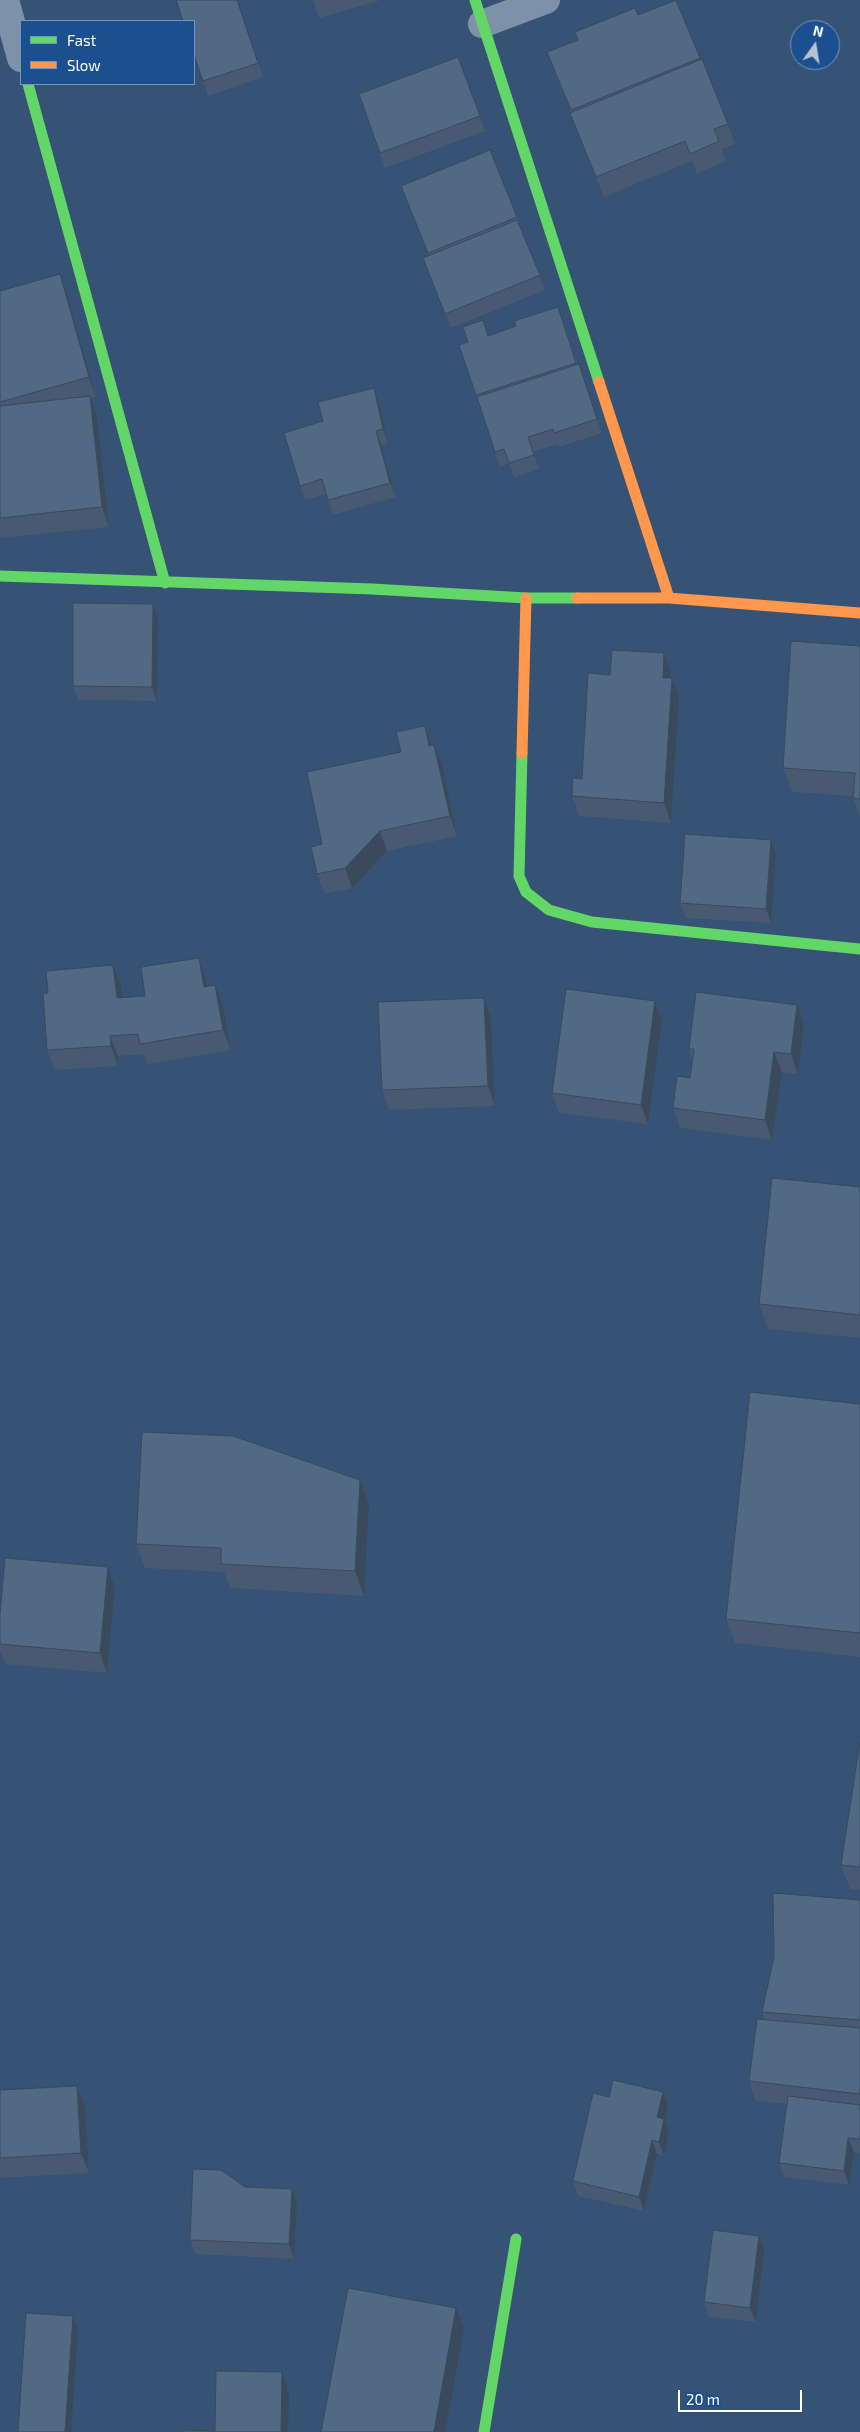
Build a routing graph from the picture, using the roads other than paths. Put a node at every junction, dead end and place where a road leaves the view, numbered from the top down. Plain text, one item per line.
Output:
1 (5, 0) edge
2 (546, 0) edge
3 (478, 12) edge
4 (20, 54) edge
5 (28, 85) edge
6 (0, 576) edge
7 (165, 583) junction
8 (526, 598) junction
9 (669, 598) junction
10 (860, 613) edge
11 (860, 949) edge
12 (516, 2239) dead end
13 (484, 2432) edge

1 - 4 street
2 - 3 street
3 - 9 street
5 - 7 street
6 - 7 street
7 - 8 street
8 - 9 street
8 - 11 street
9 - 10 street
12 - 13 street

